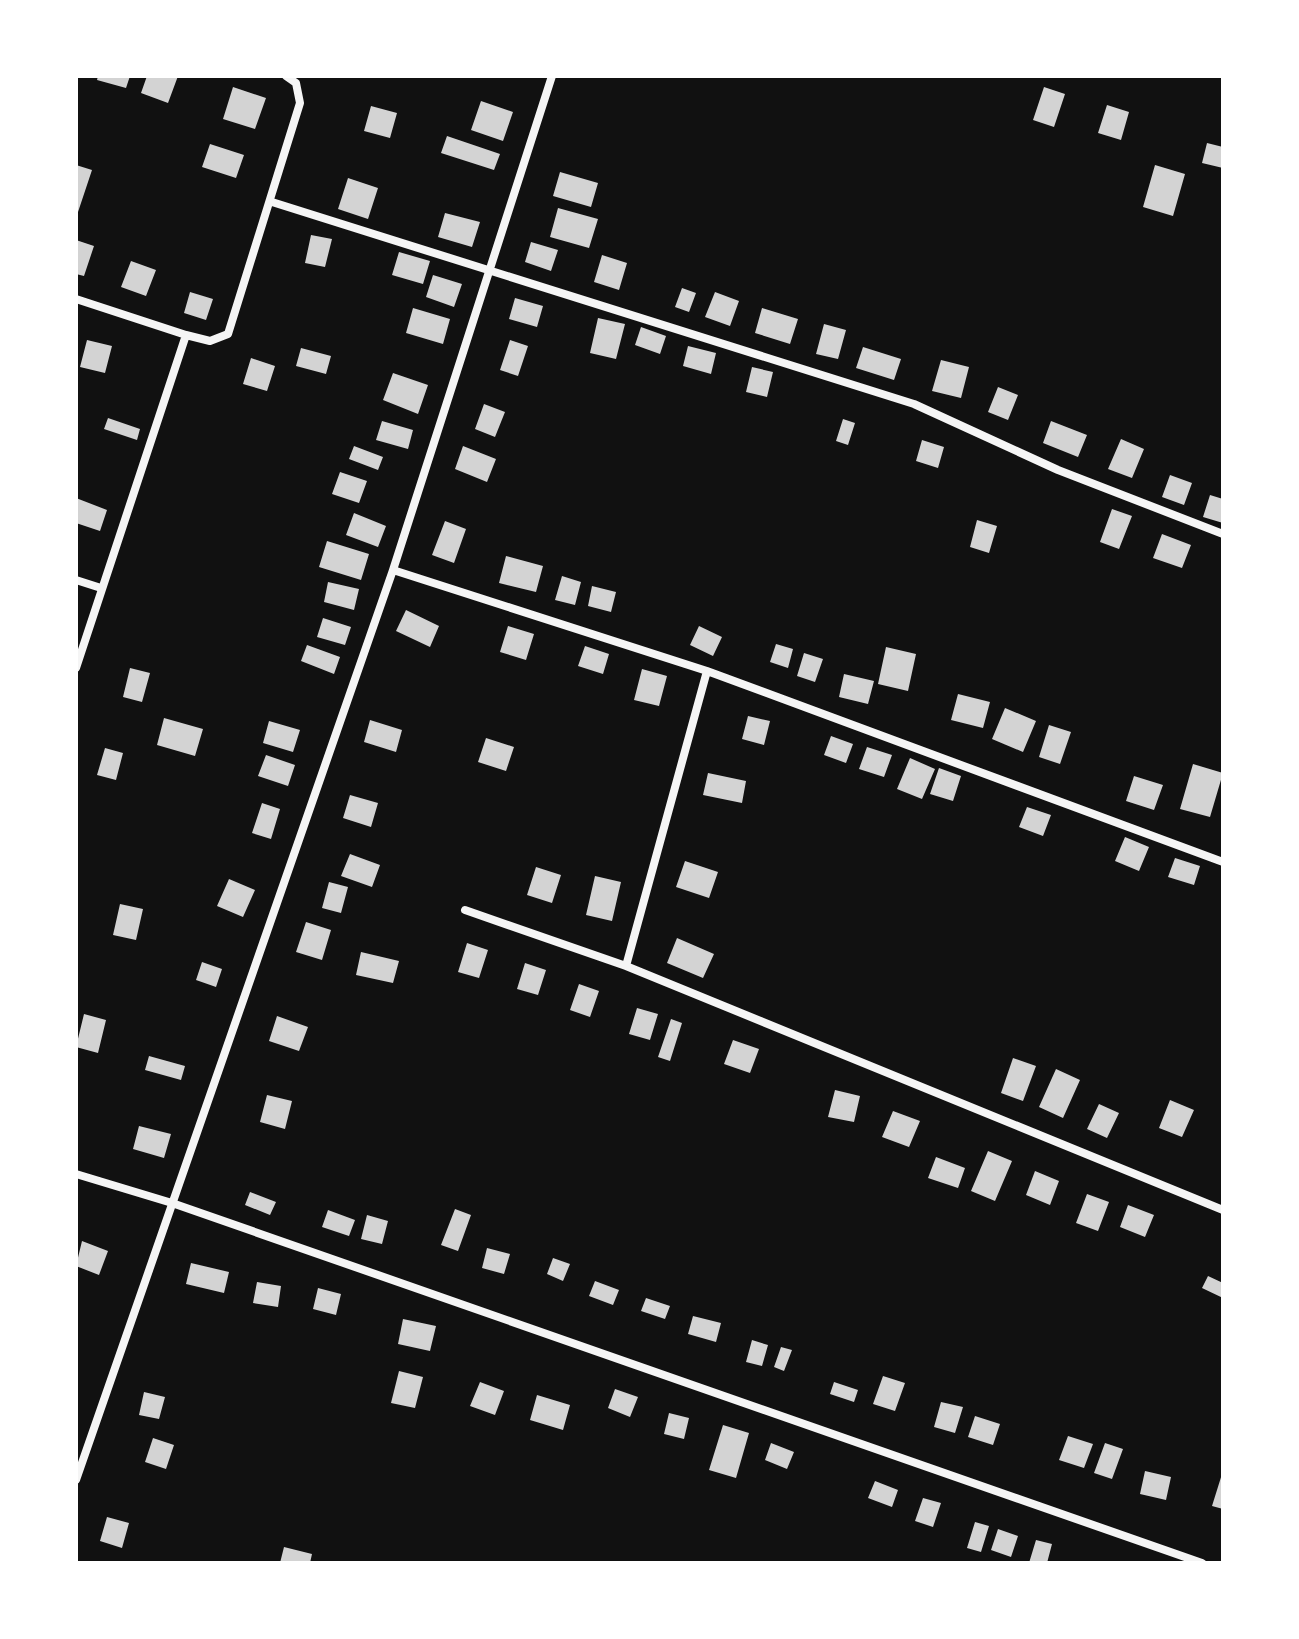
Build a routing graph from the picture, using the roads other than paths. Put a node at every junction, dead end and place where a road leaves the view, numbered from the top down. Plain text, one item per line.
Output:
1 (286, 76) edge
2 (552, 76) edge
3 (272, 202) junction
4 (491, 270) junction
5 (76, 299) edge
6 (186, 335) junction
7 (1223, 534) edge
8 (393, 570) junction
9 (76, 580) edge
10 (101, 588) junction
11 (76, 668) edge
12 (707, 671) junction
13 (1223, 862) edge
14 (465, 910) dead end
15 (626, 966) junction
16 (76, 1174) edge
17 (172, 1203) junction
18 (1223, 1210) edge
19 (76, 1480) edge
20 (1202, 1563) edge

1 - 3 street
2 - 4 street
3 - 4 street
3 - 6 street
4 - 7 street
4 - 8 street
5 - 6 street
6 - 10 street
8 - 12 street
8 - 17 street
9 - 10 street
10 - 11 street
12 - 13 street
12 - 15 street
14 - 15 street
15 - 18 street
16 - 17 street
17 - 19 street
17 - 20 street

